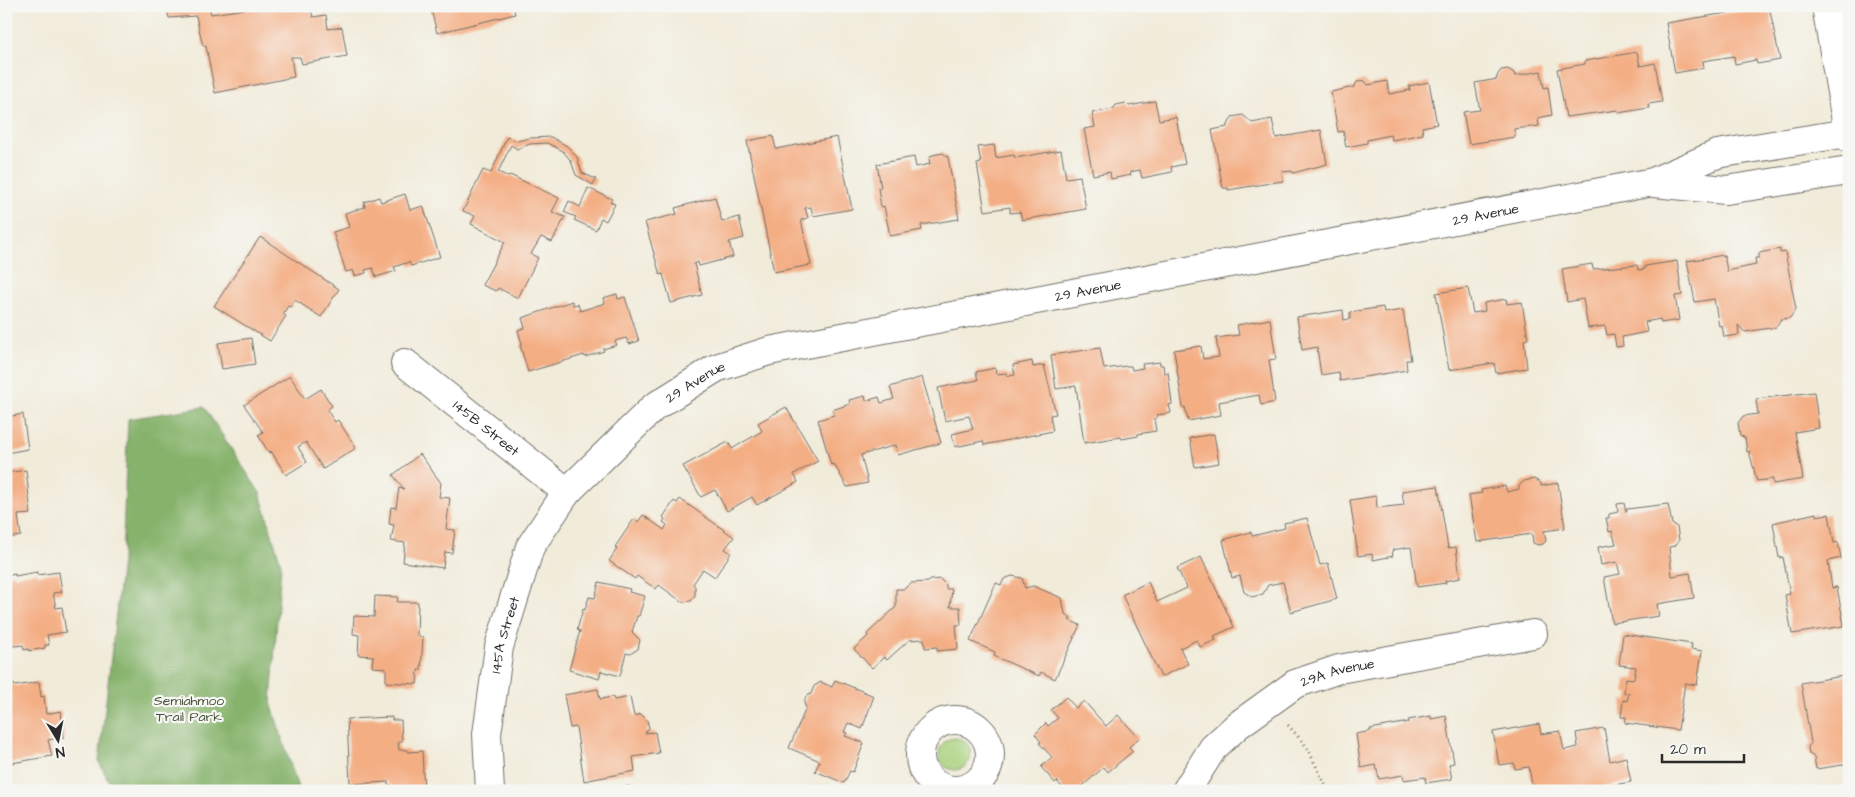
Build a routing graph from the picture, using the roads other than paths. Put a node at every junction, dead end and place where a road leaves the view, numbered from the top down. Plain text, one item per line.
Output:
1 (1826, 6) edge
2 (1848, 135) edge
3 (1849, 171) edge
4 (1653, 182) junction
5 (405, 363) dead end
6 (567, 492) junction
7 (1533, 634) dead end
8 (490, 791) edge
9 (1186, 791) edge

1 - 2 street
2 - 4 street, 29 Avenue
3 - 4 street, 29 Avenue
4 - 6 street, 29 Avenue
5 - 6 street, 145B Street
6 - 8 street, 145A Street
7 - 9 street, 29A Avenue

